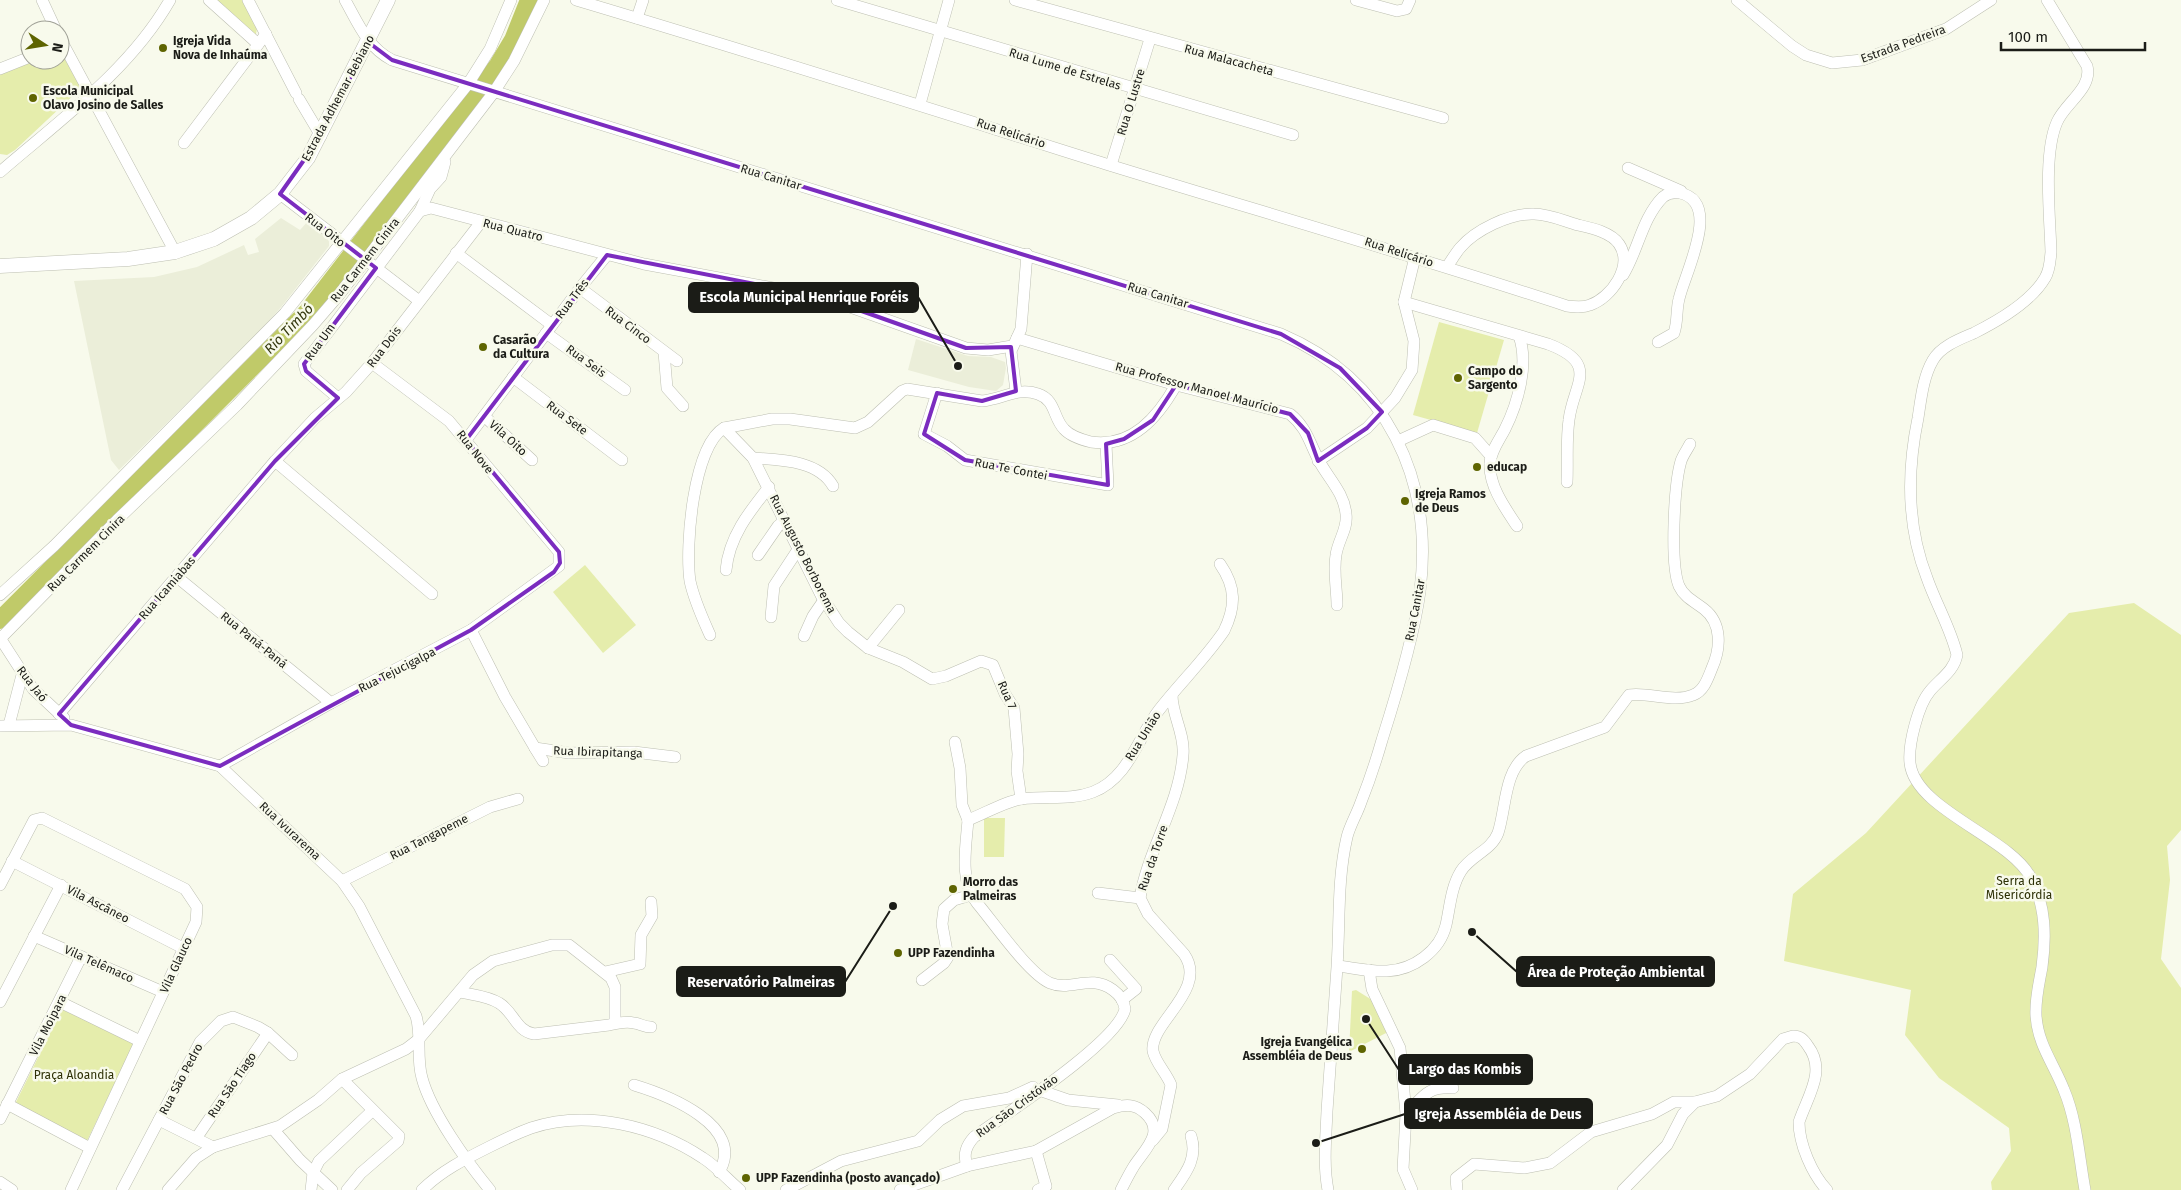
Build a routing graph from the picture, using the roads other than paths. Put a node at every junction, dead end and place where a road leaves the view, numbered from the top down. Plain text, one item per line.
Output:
1 (42, 0) edge
2 (170, 0) edge
3 (209, 0) edge
4 (248, 0) edge
5 (345, 0) edge
6 (388, 0) edge
7 (511, 0) edge
8 (544, 0) edge
9 (576, 0) edge
10 (643, 0) edge
11 (838, 0) edge
12 (949, 0) edge
13 (1014, 0) edge
14 (1356, 0) edge
15 (1410, 0) edge
16 (1737, 0) edge
17 (1991, 0) edge
18 (2047, 0) edge
19 (638, 18) junction
20 (51, 20) edge
21 (940, 31) junction
22 (266, 34) junction
23 (1150, 39) junction
24 (368, 42) junction
25 (258, 44) junction
26 (70, 57) edge
27 (20, 61) edge
28 (0, 69) edge
29 (470, 85) junction
30 (1134, 90) junction
31 (491, 91) junction
32 (90, 94) junction
33 (920, 104) junction
34 (1443, 118) dead end
35 (1292, 135) dead end
36 (321, 136) junction
37 (184, 143) dead end
38 (447, 156) junction
39 (1111, 165) junction
40 (1628, 168) dead end
41 (0, 172) edge
42 (280, 194) junction
43 (1684, 194) junction
44 (420, 211) junction
45 (481, 222) junction
46 (344, 245) junction
47 (175, 252) junction
48 (456, 253) junction
49 (1027, 254) junction
50 (607, 255) junction
51 (1416, 257) junction
52 (363, 260) junction
53 (0, 266) edge
54 (1447, 267) junction
55 (376, 268) junction
56 (1618, 282) junction
57 (580, 288) junction
58 (418, 300) junction
59 (1404, 302) junction
60 (549, 329) junction
61 (1518, 336) junction
62 (1015, 342) junction
63 (1658, 342) dead end
64 (664, 352) junction
65 (678, 361) dead end
66 (372, 363) junction
67 (513, 377) junction
68 (1176, 385) junction
69 (625, 390) dead end
70 (1016, 391) junction
71 (937, 393) junction
72 (338, 398) junction
73 (683, 406) dead end
74 (1382, 412) junction
75 (484, 416) junction
76 (724, 428) junction
77 (466, 440) junction
78 (1398, 441) junction
79 (1106, 444) junction
80 (1690, 444) dead end
81 (1491, 456) junction
82 (753, 458) junction
83 (532, 460) dead end
84 (622, 460) dead end
85 (275, 461) junction
86 (1318, 461) junction
87 (1567, 482) dead end
88 (833, 486) dead end
89 (769, 487) junction
90 (784, 521) junction
91 (1517, 526) dead end
92 (799, 548) junction
93 (758, 554) dead end
94 (560, 558) joint
95 (1220, 564) dead end
96 (726, 570) dead end
97 (176, 577) junction
98 (432, 594) dead end
99 (0, 595) edge
100 (824, 600) junction
101 (1337, 605) dead end
102 (899, 610) dead end
103 (772, 617) dead end
104 (471, 630) junction
105 (710, 635) dead end
106 (804, 636) dead end
107 (0, 639) edge
108 (868, 648) junction
109 (22, 675) junction
110 (925, 676) joint
111 (1172, 694) junction
112 (331, 704) junction
113 (59, 714) junction
114 (71, 724) junction
115 (5, 726) edge
116 (955, 742) dead end
117 (536, 748) junction
118 (675, 757) dead end
119 (543, 761) dead end
120 (220, 766) junction
121 (518, 799) dead end
122 (1021, 799) junction
123 (968, 820) junction
124 (12, 861) junction
125 (342, 881) junction
126 (0, 885) edge
127 (61, 885) junction
128 (1098, 894) dead end
129 (971, 895) junction
130 (1140, 898) junction
131 (651, 902) dead end
132 (34, 936) junction
133 (183, 948) junction
134 (81, 957) junction
135 (1110, 960) dead end
136 (1338, 966) junction
137 (1369, 970) junction
138 (605, 972) junction
139 (922, 980) dead end
140 (163, 992) junction
141 (460, 992) junction
142 (1122, 1000) junction
143 (0, 1002) edge
144 (60, 1002) junction
145 (615, 1022) junction
146 (651, 1027) dead end
147 (268, 1033) junction
148 (419, 1040) junction
149 (140, 1041) junction
150 (292, 1055) dead end
151 (1062, 1073) junction
152 (342, 1079) junction
153 (634, 1085) dead end
154 (1454, 1088) dead end
155 (1039, 1090) junction
156 (1695, 1102) junction
157 (7, 1104) junction
158 (1120, 1106) junction
159 (372, 1111) junction
160 (1406, 1114) junction
161 (0, 1119) edge
162 (159, 1120) junction
163 (273, 1129) junction
164 (1192, 1136) dead end
165 (197, 1137) junction
166 (1153, 1140) junction
167 (213, 1147) junction
168 (90, 1148) junction
169 (1036, 1151) junction
170 (465, 1159) junction
171 (967, 1166) junction
172 (719, 1172) junction
173 (313, 1173) junction
174 (0, 1182) edge
175 (12, 1190) edge
176 (71, 1190) edge
177 (122, 1190) edge
178 (168, 1190) edge
179 (311, 1190) edge
180 (332, 1190) edge
181 (347, 1190) edge
182 (422, 1190) edge
183 (490, 1190) edge
184 (740, 1190) edge
185 (786, 1190) edge
186 (900, 1190) edge
187 (1038, 1190) edge
188 (1121, 1190) edge
189 (1174, 1190) edge
190 (1328, 1190) edge
191 (1412, 1190) edge
192 (1457, 1190) edge
193 (1623, 1190) edge
194 (1827, 1190) edge
195 (2085, 1190) edge

1 - 20 street
2 - 32 street
3 - 25 street
4 - 22 street
5 - 24 street
6 - 24 main road, Estrada Adhemar Bebiano
7 - 29 street
8 - 31 street, Rua Carmem Cinira
9 - 19 street, Rua Relicário
10 - 19 street
11 - 21 street, Rua Lume de Estrelas
12 - 21 street
13 - 23 street, Rua Malacacheta
14 - 15 street
16 - 17 street, Estrada Pedreira
18 - 195 street
19 - 33 street, Rua Relicário
21 - 30 street, Rua Lume de Estrelas
21 - 33 street
22 - 25 street
22 - 36 street
23 - 30 street, Rua O Lustre
23 - 34 street, Rua Malacacheta
24 - 29 street, Rua Canitar
24 - 36 main road, Estrada Adhemar Bebiano
25 - 37 street
26 - 32 street
27 - 28 street
29 - 31 street, Rua Canitar
29 - 46 street
30 - 35 street, Rua Lume de Estrelas
30 - 39 street, Rua O Lustre
31 - 38 street, Rua Carmem Cinira
31 - 49 street, Rua Canitar
32 - 41 street
32 - 47 street
33 - 39 street, Rua Relicário
36 - 42 main road, Estrada Adhemar Bebiano
38 - 44 street, Rua Um
38 - 52 street, Rua Carmem Cinira
39 - 51 street, Rua Relicário
40 - 43 street
42 - 46 street, Rua Oito
42 - 47 main road, Estrada Adhemar Bebiano
43 - 56 street
43 - 63 street
44 - 45 street, Rua Quatro
44 - 55 street, Rua Um
45 - 48 street, Rua Dois
45 - 50 street, Rua Quatro
46 - 52 street, Rua Oito
46 - 99 street
47 - 53 main road, Estrada Adhemar Bebiano
48 - 58 street, Rua Dois
48 - 60 street, Rua Seis
49 - 62 street
49 - 74 street, Rua Canitar
50 - 57 street, Rua Três
50 - 62 street, Rua Professor Manoel Maurício
51 - 54 street, Rua Relicário
51 - 59 street
52 - 55 street, Rua Oito
52 - 107 street, Rua Carmem Cinira
54 - 56 street, Rua Relicário
54 - 56 street, Rua Relicário
55 - 58 street, Rua Oito
55 - 72 street, Rua Um
57 - 60 street, Rua Três
57 - 64 street, Rua Cinco
58 - 66 street, Rua Dois
59 - 61 street
59 - 74 street
60 - 67 street, Rua Três
60 - 69 street, Rua Seis
61 - 81 street
61 - 87 street
62 - 68 street, Rua Professor Manoel Maurício
62 - 70 street
64 - 65 street, Rua Cinco
64 - 73 street
66 - 72 street, Rua Dois
66 - 77 street, Rua Nove
67 - 75 street, Rua Três
67 - 84 street, Rua Sete
68 - 79 street
68 - 86 street, Rua Professor Manoel Maurício
70 - 71 street
70 - 79 street
71 - 76 street
71 - 79 street, Rua Te Contei
72 - 85 street, Rua Dois
74 - 78 street, Rua Canitar
74 - 86 street
75 - 77 street, Rua Três
75 - 83 street, Vila Oito
76 - 82 street, Rua Augusto Borborema
76 - 105 street
77 - 94 street, Rua Nove
78 - 81 street
78 - 136 street, Rua Canitar
80 - 137 street
81 - 91 street
82 - 88 street
82 - 89 street, Rua Augusto Borborema
85 - 97 street, Rua Icamiabas
85 - 98 street
86 - 101 street, Rua Professor Manoel Maurício
89 - 90 street, Rua Augusto Borborema
89 - 96 street
90 - 92 street, Rua Augusto Borborema
90 - 93 street
92 - 100 street, Rua Augusto Borborema
92 - 103 street
94 - 104 street, Rua Tejucigalpa
95 - 111 street, Rua União
97 - 112 street, Rua Paná-Paná
97 - 113 street, Rua Icamiabas
100 - 106 street
100 - 108 street, Rua Augusto Borborema
102 - 108 street
104 - 112 street, Rua Tejucigalpa
104 - 117 street, Rua Ibirapitanga
107 - 109 street, Rua Jaó
108 - 110 street, Rua Augusto Borborema
109 - 113 street, Rua Jaó
109 - 115 street
110 - 122 street, Rua 7
111 - 122 street, Rua União
111 - 130 street, Rua da Torre
112 - 120 street, Rua Tejucigalpa
113 - 114 street, Rua Jaó
114 - 115 street
114 - 120 street, Rua Ivurarema
116 - 123 street
117 - 118 street, Rua Ibirapitanga
117 - 119 street
120 - 125 street, Rua Ivurarema
121 - 125 street, Rua Tangapeme
122 - 123 street, Rua União
123 - 129 street
124 - 126 street
124 - 127 street, Vila Ascâneo
124 - 133 street, Vila Glauco
125 - 148 street, Rua Ivurarema
127 - 132 street
127 - 133 street, Vila Ascâneo
128 - 130 street
129 - 139 street
129 - 142 street
130 - 166 street, Rua da Torre
131 - 138 street
132 - 134 street, Vila Telêmaco
132 - 143 street
133 - 140 street, Vila Glauco
134 - 140 street, Vila Telêmaco
134 - 144 street, Vila Moipara
135 - 142 street, Rua São Cristóvão
136 - 137 street
136 - 190 street, Rua Canitar
137 - 160 street
138 - 141 street
138 - 145 street
140 - 149 street, Vila Glauco
141 - 145 street
141 - 148 street
142 - 151 street, Rua São Cristóvão
144 - 149 street
144 - 157 street, Vila Moipara
145 - 146 street
147 - 150 street, Rua São Pedro
147 - 162 street, Rua São Pedro
147 - 165 street, Rua São Tiago
148 - 152 street
148 - 170 street, Rua Ivurarema
149 - 168 street, Vila Glauco
151 - 155 street, Rua São Cristóvão
151 - 185 street, Rua São Cristóvão
152 - 159 street
152 - 163 street
153 - 172 street
154 - 160 street
155 - 158 street
155 - 171 street, Rua São Cristóvão
156 - 192 street
156 - 193 street
156 - 194 street
157 - 161 street, Vila Moipara
157 - 168 street
158 - 166 street
158 - 169 street
159 - 173 street
159 - 181 street
160 - 191 street
162 - 165 street
162 - 177 street, Rua São Pedro
163 - 167 street
163 - 173 street
164 - 189 street
165 - 167 street
166 - 188 street
167 - 178 street
168 - 176 street, Vila Glauco
169 - 171 street
169 - 187 street
170 - 172 street
170 - 182 street
170 - 183 street, Rua Ivurarema
171 - 186 street
172 - 184 street
173 - 179 street
173 - 180 street
174 - 175 street

